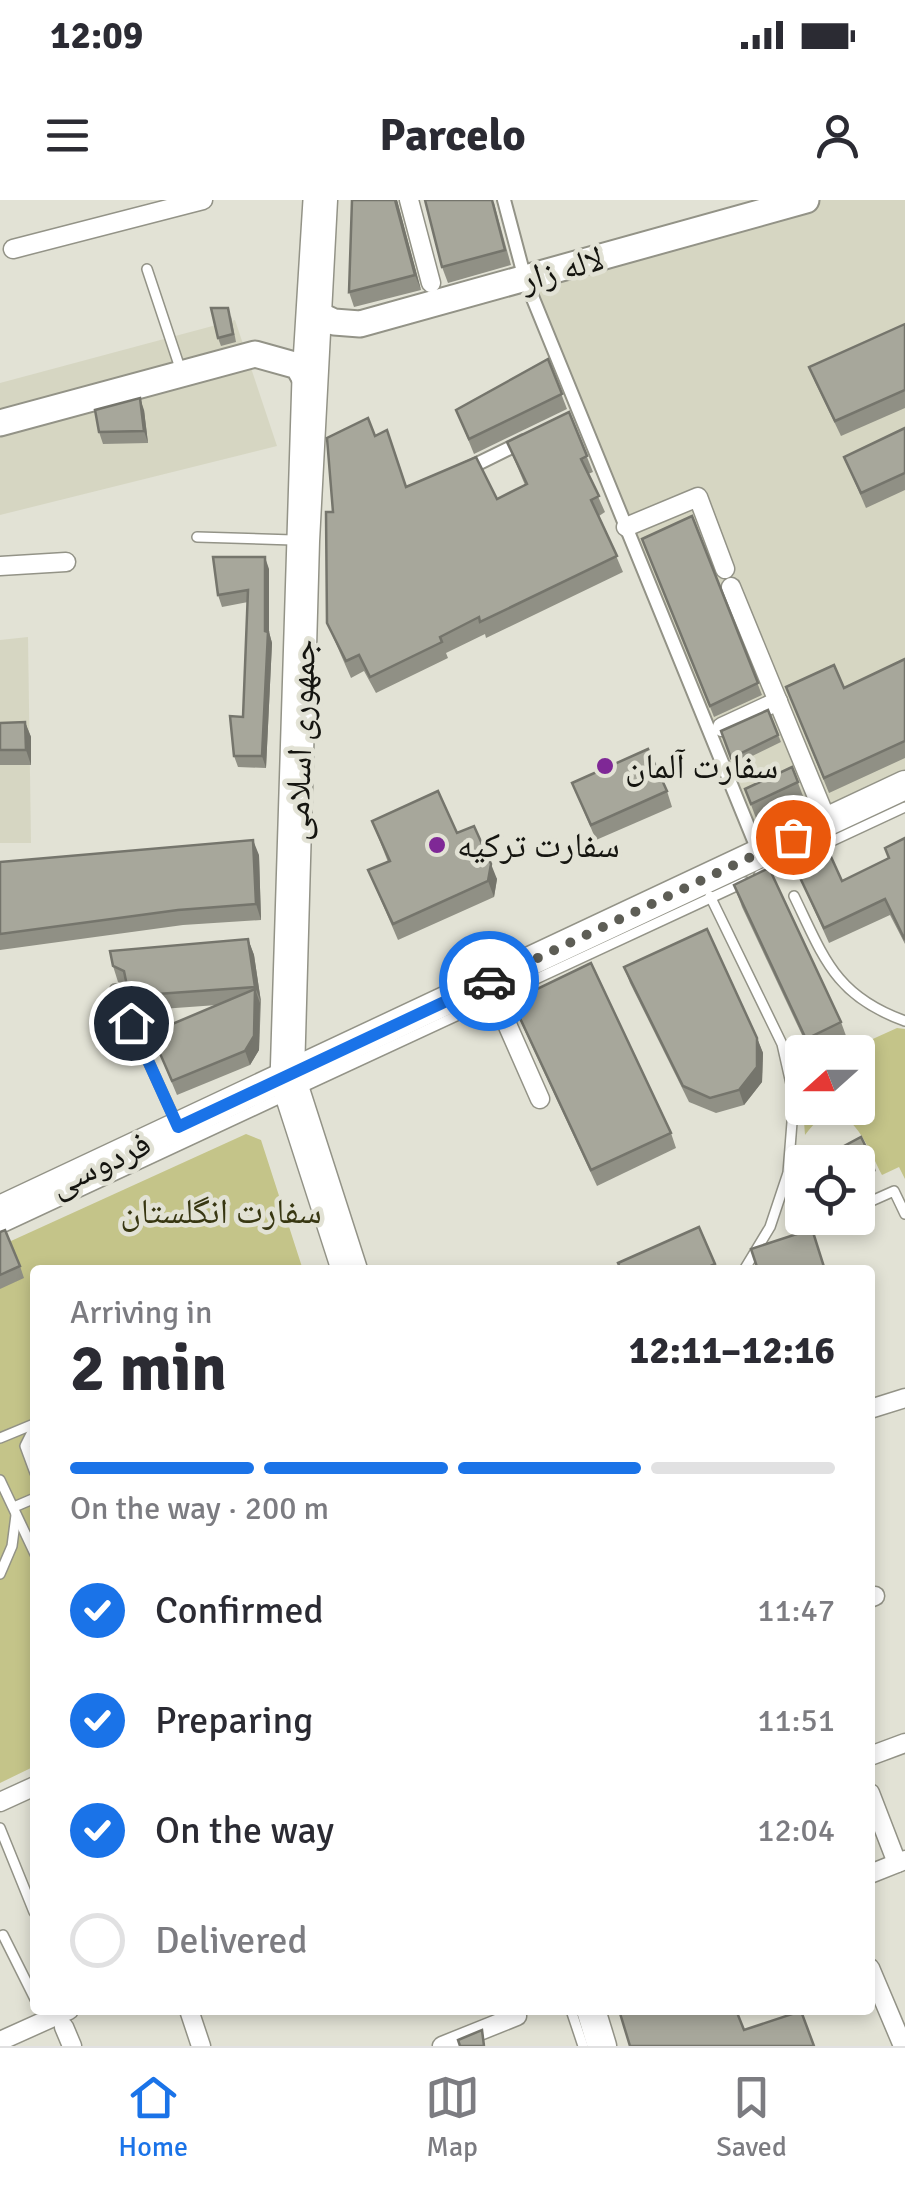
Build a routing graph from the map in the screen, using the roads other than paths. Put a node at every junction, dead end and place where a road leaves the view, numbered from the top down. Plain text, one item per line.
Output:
1 (203, 200) edge
2 (308, 200) edge
3 (323, 200) edge
4 (410, 200) edge
5 (504, 200) edge
6 (806, 200) edge
7 (14, 249) dead end
8 (147, 269) dead end
9 (524, 279) junction
10 (431, 283) dead end
11 (318, 314) junction
12 (298, 354) junction
13 (182, 373) junction
14 (313, 393) junction
15 (580, 414) junction
16 (0, 422) edge
17 (562, 422) edge
18 (545, 431) edge
19 (459, 473) edge
20 (626, 527) junction
21 (197, 537) dead end
22 (298, 540) junction
23 (66, 562) dead end
24 (0, 566) edge
25 (777, 690) junction
26 (722, 727) edge
27 (905, 785) edge
28 (905, 808) edge
29 (827, 821) junction
30 (759, 853) junction
31 (706, 889) junction
32 (794, 896) dead end
33 (116, 989) dead end
34 (492, 989) junction
35 (905, 1021) edge
36 (285, 1086) junction
37 (540, 1099) dead end
38 (178, 1127) junction
39 (790, 1145) edge
40 (785, 1182) edge
41 (875, 1199) edge
42 (2, 1210) edge
43 (905, 1214) edge
44 (335, 1265) edge
45 (351, 1265) edge
46 (747, 1265) edge
47 (905, 1398) edge
48 (875, 1407) edge
49 (30, 1426) edge
50 (30, 1435) edge
51 (0, 1438) edge
52 (30, 1460) edge
53 (0, 1480) edge
54 (30, 1501) edge
55 (15, 1510) junction
56 (30, 1543) edge
57 (0, 1574) edge
58 (905, 1743) edge
59 (875, 1754) edge
60 (30, 1788) edge
61 (0, 1802) edge
62 (875, 1804) edge
63 (0, 1828) edge
64 (901, 1861) edge
65 (875, 1872) edge
66 (30, 1902) edge
67 (3, 1935) dead end
68 (875, 1980) edge
69 (30, 1989) edge
70 (43, 2015) edge
71 (190, 2015) edge
72 (573, 2015) edge
73 (593, 2015) edge
74 (517, 2016) dead end
75 (66, 2019) edge
76 (0, 2041) edge
77 (72, 2046) edge
78 (202, 2046) edge
79 (442, 2046) edge
80 (583, 2046) edge
81 (602, 2046) edge
82 (903, 2046) edge

1 - 7 street
2 - 12 lane
3 - 11 main road, جمهوری اسلامی
4 - 10 street
5 - 9 street
6 - 9 main road, لاله زار
8 - 13 lane
9 - 11 main road, لاله زار
9 - 15 street
11 - 14 main road, جمهوری اسلامی
12 - 13 main road
12 - 14 main road
12 - 22 lane
13 - 16 main road
14 - 22 main road, جمهوری اسلامی
15 - 17 street
15 - 20 street
18 - 19 street
20 - 25 street
20 - 30 street
21 - 22 lane
22 - 36 main road, جمهوری اسلامی
23 - 24 street
25 - 26 street
25 - 29 street
27 - 29 main road, فردوسی
28 - 31 lane
29 - 30 main road, فردوسی
30 - 31 main road, فردوسی
31 - 34 main road, فردوسی
31 - 39 lane
32 - 35 lane
33 - 38 lane
34 - 36 main road, فردوسی
34 - 37 street
36 - 38 main road, فردوسی
36 - 42 lane, فردوسی
36 - 44 lane
36 - 45 main road, جمهوری اسلامی
38 - 42 main road, فردوسی
40 - 46 lane
41 - 43 lane
47 - 48 street
49 - 51 lane
50 - 52 lane
53 - 55 lane
54 - 55 lane
55 - 56 lane
55 - 57 lane
58 - 59 street
60 - 61 street
62 - 64 street
63 - 66 lane
64 - 65 street
67 - 69 lane
68 - 82 street
70 - 75 street
70 - 76 street
71 - 78 street
72 - 80 lane
73 - 81 main road
74 - 79 street
75 - 77 street

